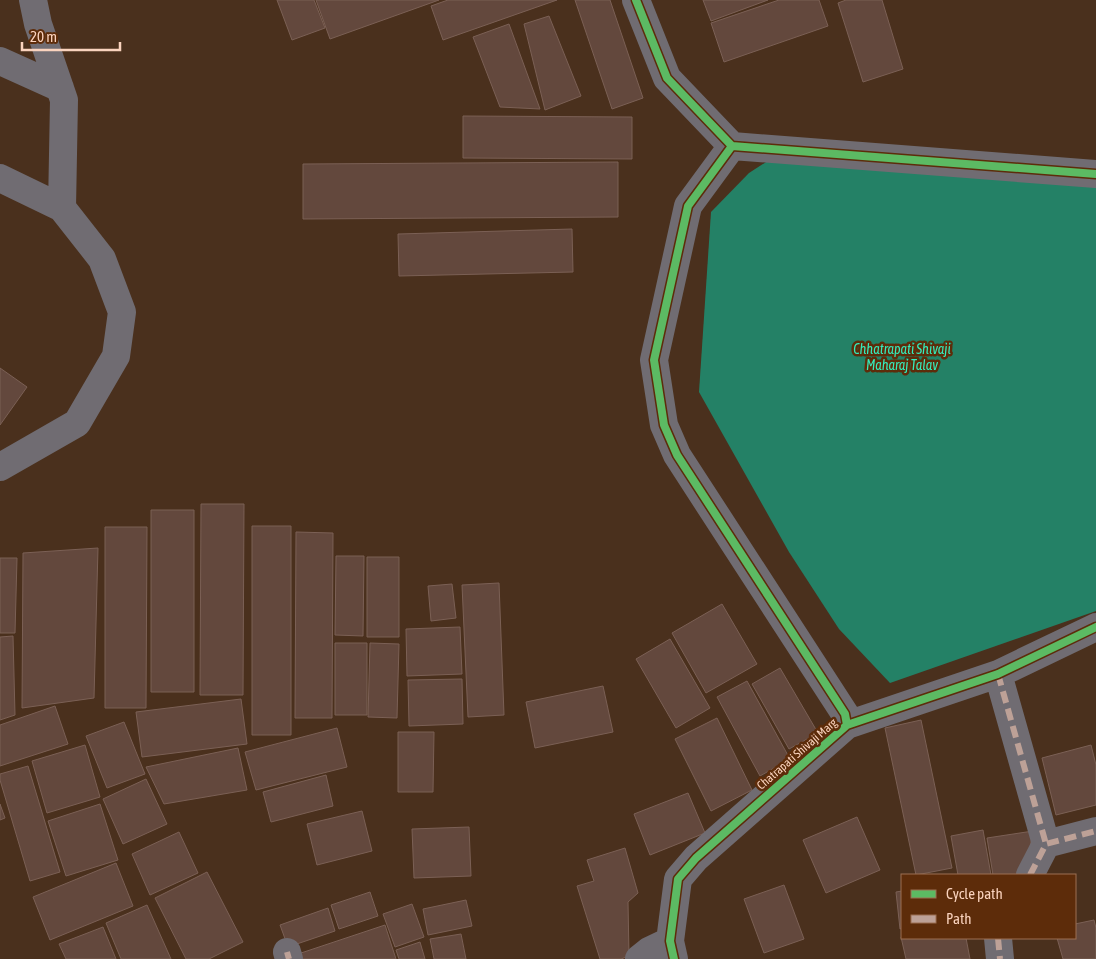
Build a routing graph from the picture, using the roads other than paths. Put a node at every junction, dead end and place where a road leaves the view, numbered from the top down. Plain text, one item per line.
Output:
1 (33, 0) edge
2 (636, 0) edge
3 (0, 61) edge
4 (60, 88) junction
5 (732, 146) junction
6 (1096, 174) edge
7 (0, 178) edge
8 (62, 208) junction
9 (2, 463) edge
10 (1096, 627) edge
11 (998, 674) junction
12 (847, 725) junction
13 (1096, 831) edge
14 (1046, 844) junction
15 (1031, 874) edge
16 (998, 939) edge
17 (672, 950) edge
18 (639, 959) edge
19 (1000, 959) edge

1 - 4 street
2 - 5 street
3 - 4 street
4 - 8 street
5 - 6 street
5 - 12 street
7 - 8 street
8 - 9 street
10 - 11 street, Chatrapati Shivaji Marg
11 - 12 street, Chatrapati Shivaji Marg
11 - 14 street
12 - 17 street, Chatrapati Shivaji Marg
13 - 14 street
14 - 15 street
16 - 19 street
17 - 18 street

